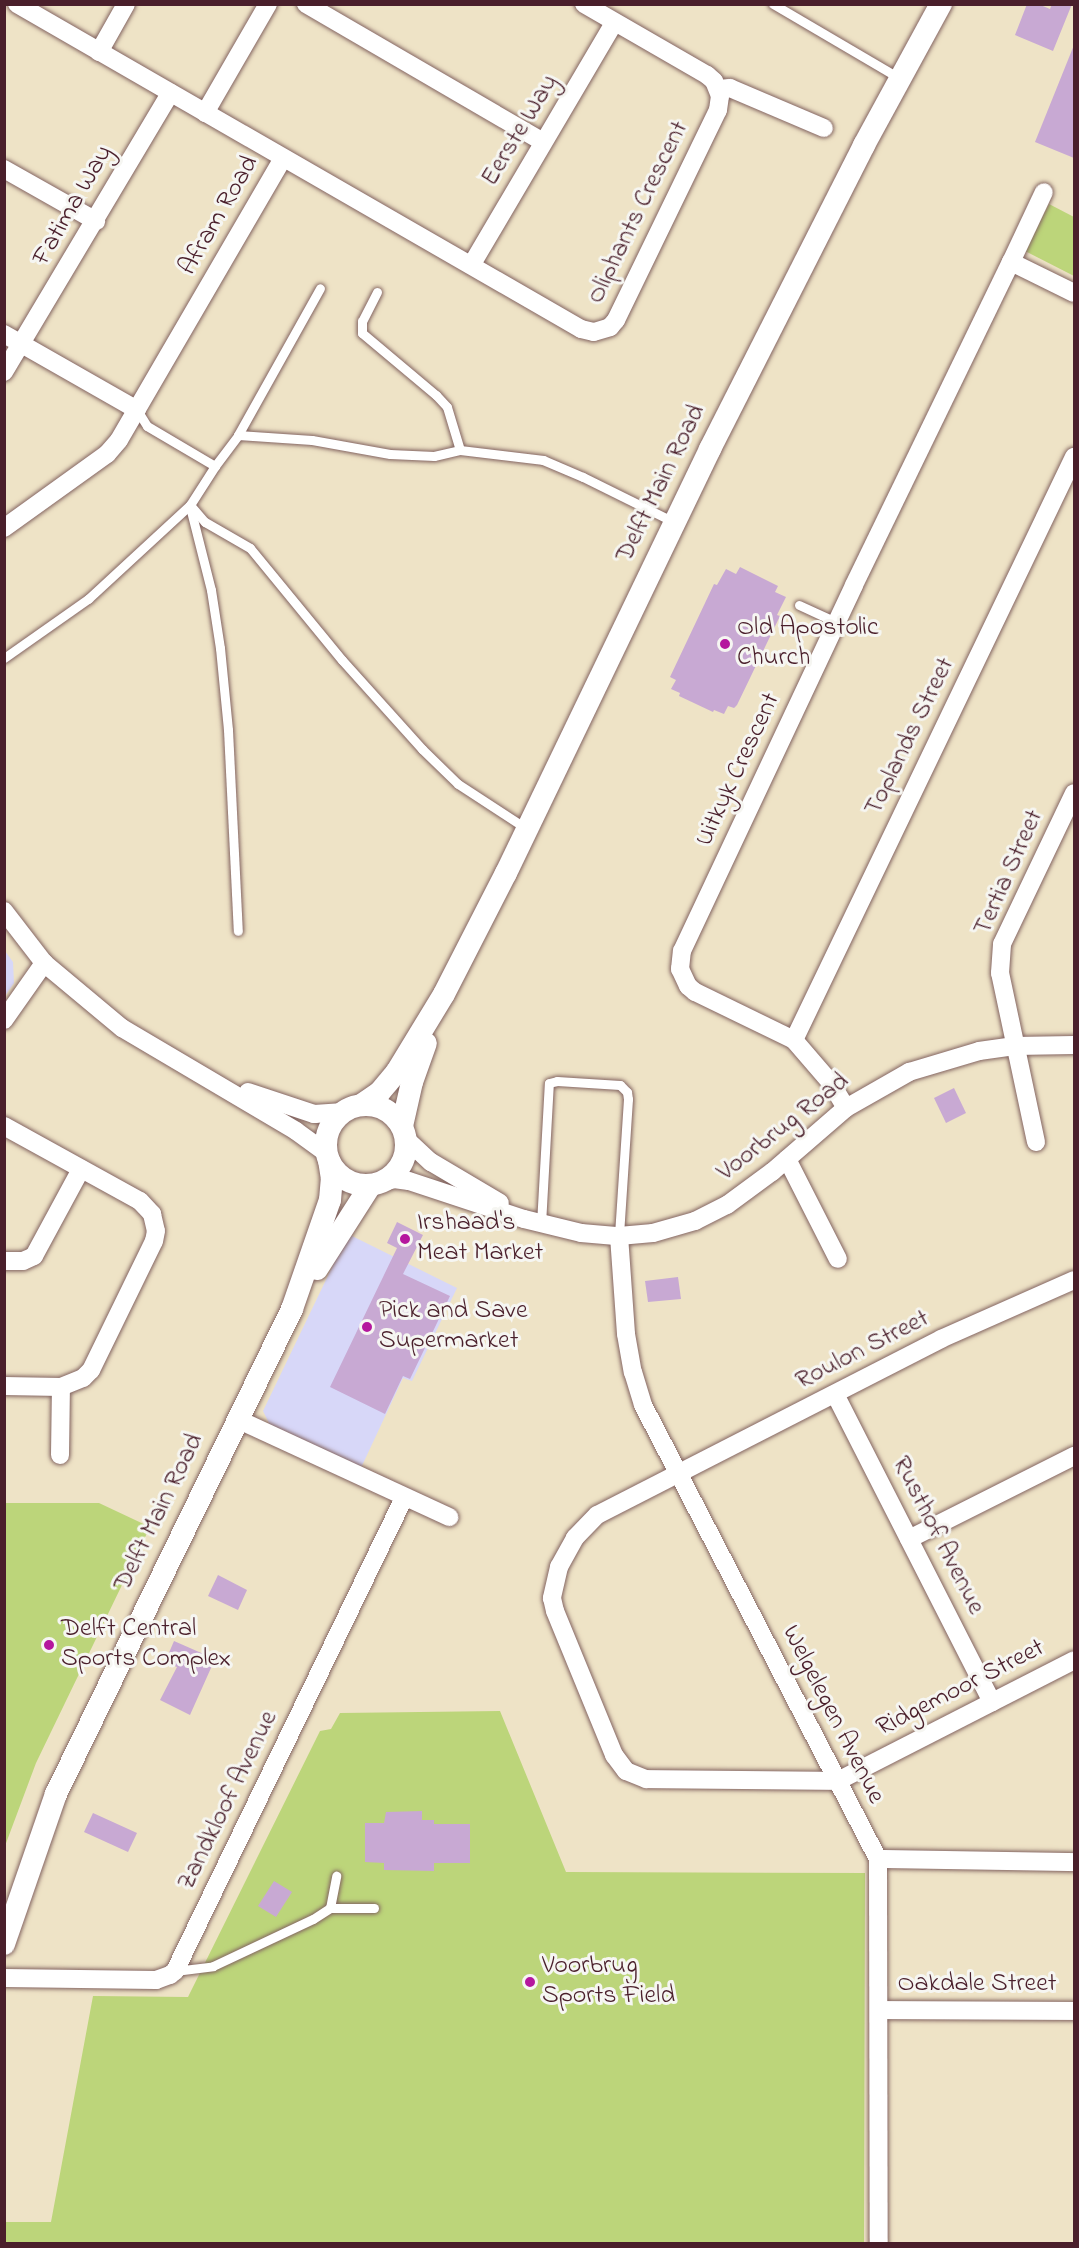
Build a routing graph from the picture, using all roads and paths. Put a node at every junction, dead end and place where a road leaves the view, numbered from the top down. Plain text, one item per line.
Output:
1 (17, 4) edge
2 (126, 4) edge
3 (268, 4) edge
4 (306, 4) edge
5 (584, 4) edge
6 (773, 4) edge
7 (941, 4) edge
8 (614, 23) junction
9 (99, 52) junction
10 (901, 79) junction
11 (718, 89) junction
12 (170, 93) junction
13 (205, 113) junction
14 (824, 128) dead end
15 (543, 142) junction
16 (283, 159) junction
17 (4, 169) edge
18 (1044, 192) dead end
19 (96, 221) junction
20 (1011, 262) junction
21 (472, 264) junction
22 (320, 288) dead end
23 (377, 292) dead end
24 (1074, 293) edge
25 (4, 334) edge
26 (23, 345) junction
27 (4, 372) edge
28 (137, 410) junction
29 (238, 435) junction
30 (460, 450) junction
31 (1074, 457) edge
32 (215, 466) junction
33 (190, 505) junction
34 (675, 523) junction
35 (4, 528) edge
36 (799, 604) dead end
37 (836, 622) junction
38 (4, 658) edge
39 (1074, 793) edge
40 (527, 829) junction
41 (4, 911) edge
42 (238, 932) dead end
43 (44, 963) junction
44 (444, 994) junction
45 (4, 1020) edge
46 (794, 1040) junction
47 (1074, 1045) edge
48 (1015, 1046) junction
49 (206, 1077) junction
50 (846, 1108) junction
51 (353, 1109) junction
52 (4, 1126) edge
53 (404, 1133) junction
54 (1036, 1142) dead end
55 (328, 1157) junction
56 (787, 1159) junction
57 (81, 1169) junction
58 (377, 1184) junction
59 (533, 1221) junction
60 (619, 1236) junction
61 (838, 1259) dead end
62 (4, 1261) edge
63 (1074, 1280) edge
64 (292, 1308) junction
65 (4, 1386) edge
66 (61, 1387) junction
67 (835, 1394) junction
68 (237, 1419) junction
69 (60, 1455) dead end
70 (1074, 1456) edge
71 (678, 1475) junction
72 (404, 1498) junction
73 (449, 1517) dead end
74 (909, 1539) junction
75 (1074, 1660) edge
76 (992, 1702) junction
77 (838, 1780) junction
78 (878, 1859) junction
79 (1074, 1862) edge
80 (336, 1876) dead end
81 (330, 1908) junction
82 (374, 1908) dead end
83 (4, 1944) edge
84 (175, 1971) junction
85 (4, 1977) edge
86 (879, 2010) junction
87 (1074, 2011) edge
88 (879, 2244) edge

1 - 9 street, Afram Road
2 - 9 street
3 - 13 street
4 - 15 street
5 - 8 street
6 - 10 lane
7 - 10 street, Delft Main Road
8 - 11 street
8 - 15 street, Eerste Way
9 - 12 street, Afram Road
10 - 34 street, Delft Main Road
11 - 14 street
11 - 21 street, Oliphants Crescent
12 - 13 street, Afram Road
12 - 19 street, Fatima Way
13 - 16 street, Afram Road
15 - 21 street, Eerste Way
16 - 21 street, Oliphants Crescent
16 - 28 street, Afram Road
17 - 19 street
18 - 20 street, Uitkyk Crescent
19 - 26 street, Fatima Way
20 - 24 street
20 - 37 street, Uitkyk Crescent
22 - 29 lane
23 - 30 lane
25 - 26 street
26 - 27 street, Fatima Way
26 - 28 street
28 - 32 lane
28 - 35 street, Afram Road
29 - 30 lane
29 - 32 lane
30 - 34 lane
31 - 46 street, Toplands Street
32 - 33 lane
33 - 38 lane
33 - 40 lane
33 - 42 lane
34 - 40 street, Delft Main Road
36 - 37 lane
37 - 46 street, Uitkyk Crescent
39 - 48 street, Tertia Street
40 - 44 street, Delft Main Road
41 - 43 street
43 - 45 street
43 - 49 street
44 - 51 street, Delft Main Road
44 - 53 street, Delft Main Road
46 - 50 street, Uitkyk Crescent
47 - 48 street, Voorbrug Road
48 - 50 street, Voorbrug Road
48 - 54 street, Tertia Street
49 - 51 street
49 - 55 street
50 - 56 street, Voorbrug Road
51 - 53 street
51 - 55 street
52 - 57 street
53 - 58 street
53 - 59 street, Voorbrug Road
55 - 58 street
55 - 64 street, Delft Main Road
56 - 60 street, Voorbrug Road
56 - 61 street
57 - 62 street
57 - 66 street
58 - 59 street, Voorbrug Road
58 - 64 street, Delft Main Road
59 - 60 street, Voorbrug Road
59 - 60 lane
60 - 71 street, Welgelegen Avenue
63 - 67 street, Roulon Street
64 - 68 street, Delft Main Road
65 - 66 street
66 - 69 street
67 - 71 street, Roulon Street
67 - 74 street, Rusthof Avenue
68 - 72 street
68 - 83 street, Delft Main Road
70 - 74 street
71 - 77 street, Welgelegen Avenue
71 - 77 street, Roulon Street
72 - 73 street
72 - 84 street, Zandkloof Avenue
74 - 76 street, Rusthof Avenue
75 - 76 street, Ridgemoor Street
76 - 77 street, Ridgemoor Street
77 - 78 street, Welgelegen Avenue
78 - 79 street
78 - 86 street, Welgelegen Avenue
80 - 81 lane
81 - 82 lane
81 - 84 lane
84 - 85 street
86 - 87 street, Oakdale Street
86 - 88 street, Welgelegen Avenue

